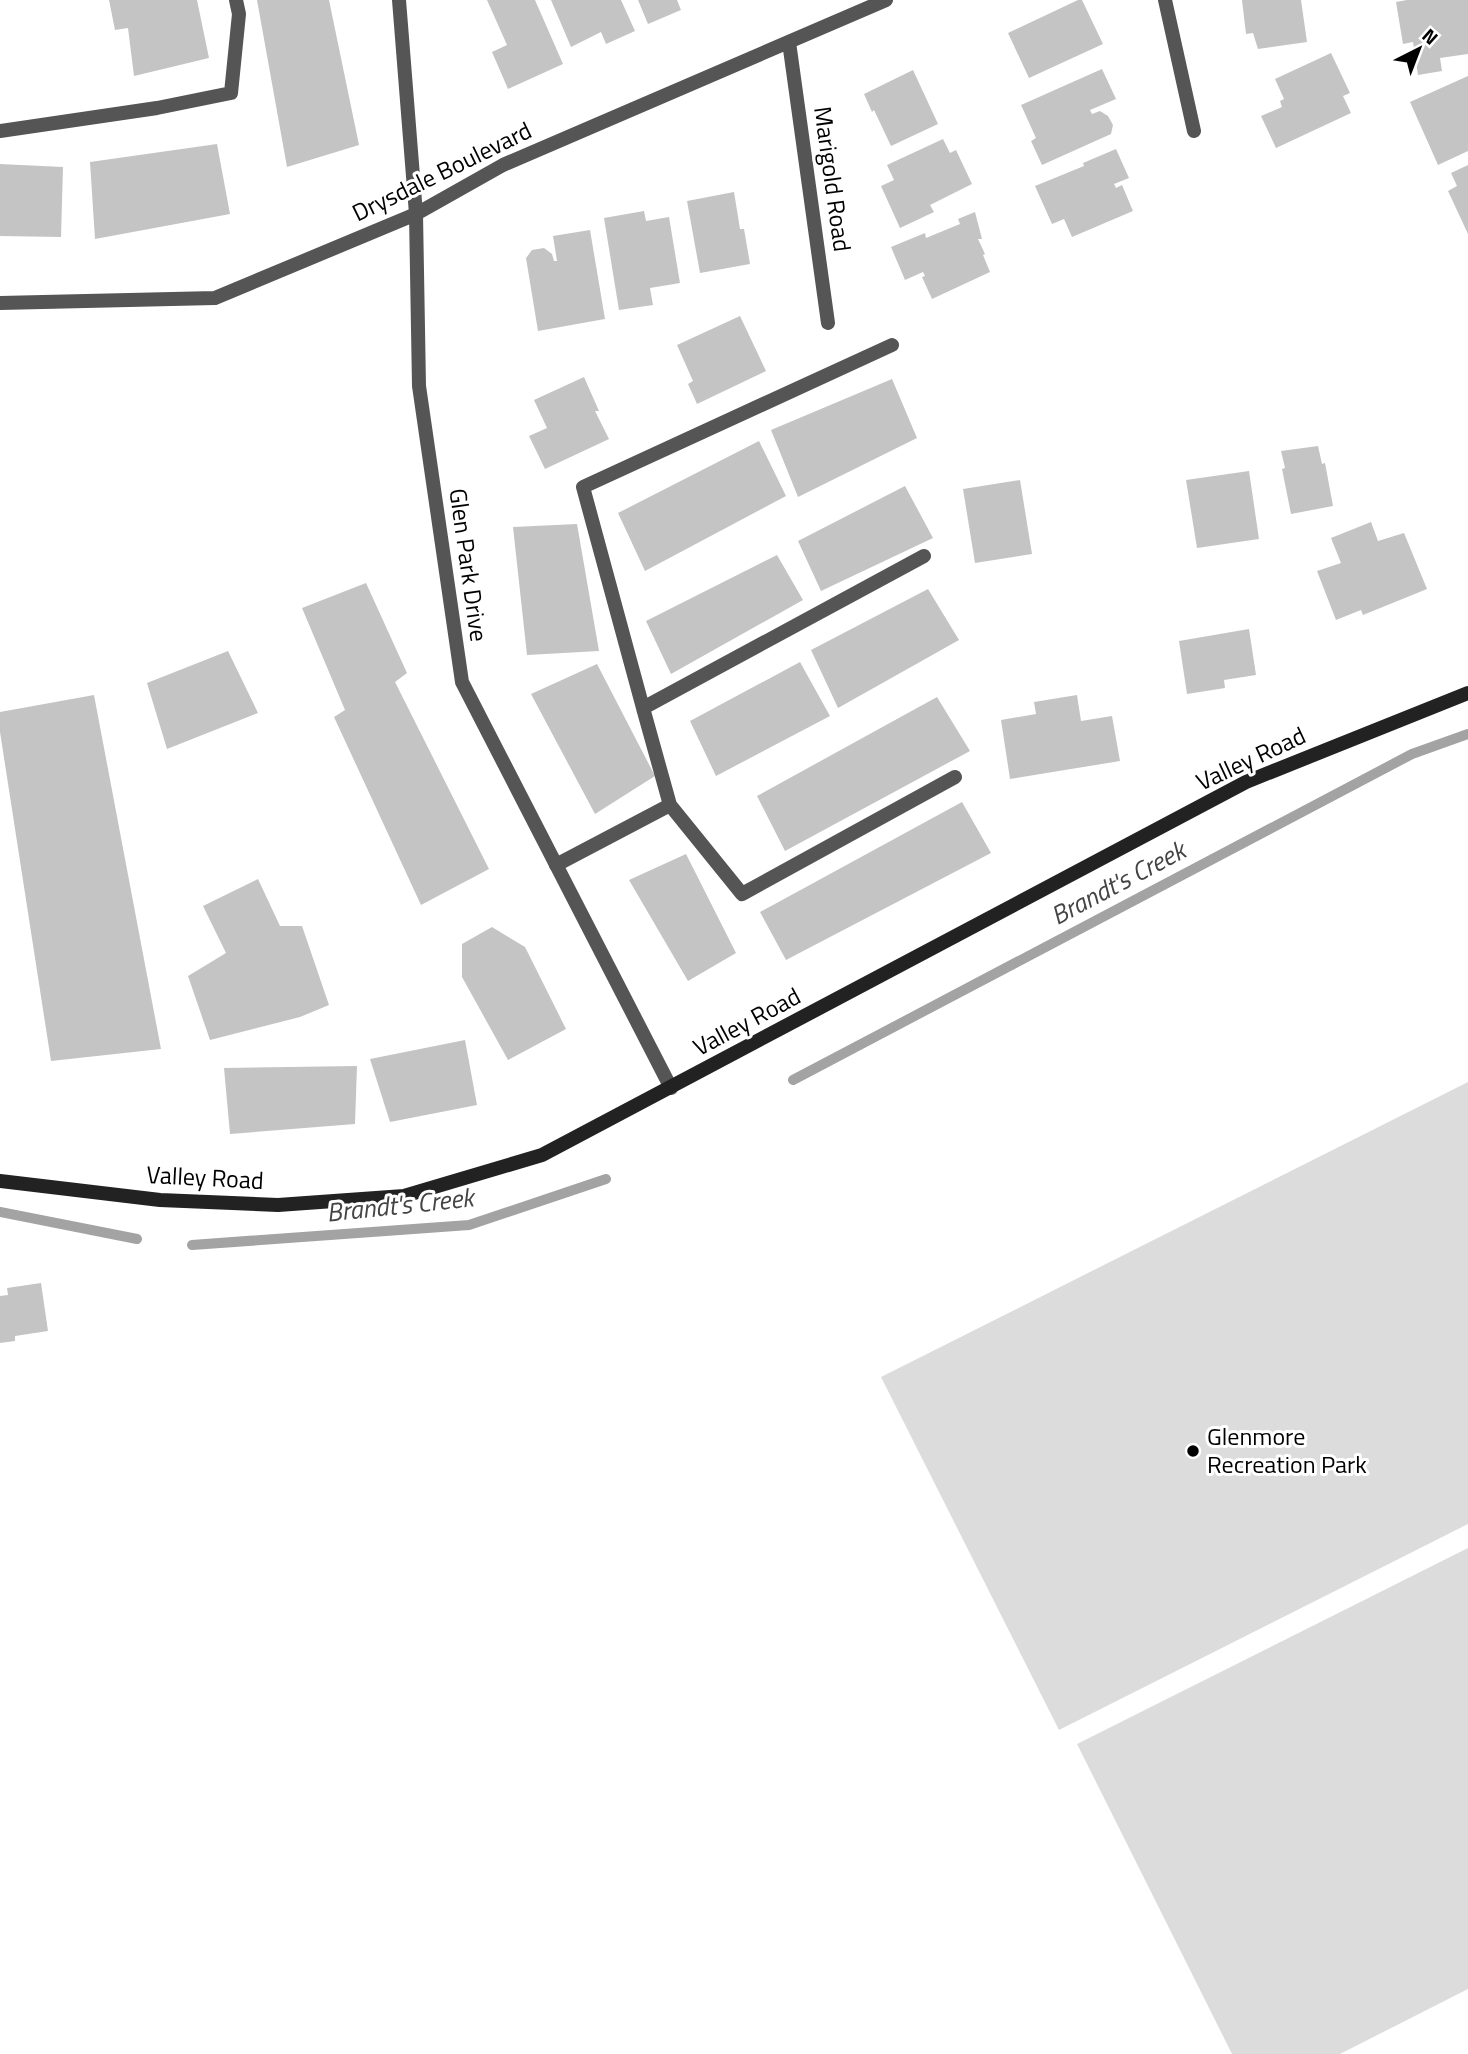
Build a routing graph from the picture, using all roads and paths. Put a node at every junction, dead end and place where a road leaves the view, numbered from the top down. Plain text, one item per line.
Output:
1 (236, 0) edge
2 (399, 0) edge
3 (886, 0) edge
4 (1165, 0) edge
5 (789, 42) junction
6 (0, 131) edge
7 (1194, 131) dead end
8 (416, 214) junction
9 (0, 303) edge
10 (828, 323) dead end
11 (892, 345) dead end
12 (925, 556) dead end
13 (1468, 693) edge
14 (643, 708) junction
15 (955, 777) dead end
16 (670, 805) junction
17 (556, 865) junction
18 (671, 1088) junction
19 (0, 1181) edge

1 - 6 street
2 - 8 street, Glen Park Drive
3 - 5 street, Drysdale Boulevard
4 - 7 street
5 - 8 street, Drysdale Boulevard
5 - 10 street, Marigold Road
8 - 9 street, Drysdale Boulevard
8 - 17 street, Glen Park Drive
11 - 14 street
12 - 14 street
13 - 18 street, Valley Road
14 - 16 street
15 - 16 street
16 - 17 street
17 - 18 street, Glen Park Drive
18 - 19 street, Valley Road

